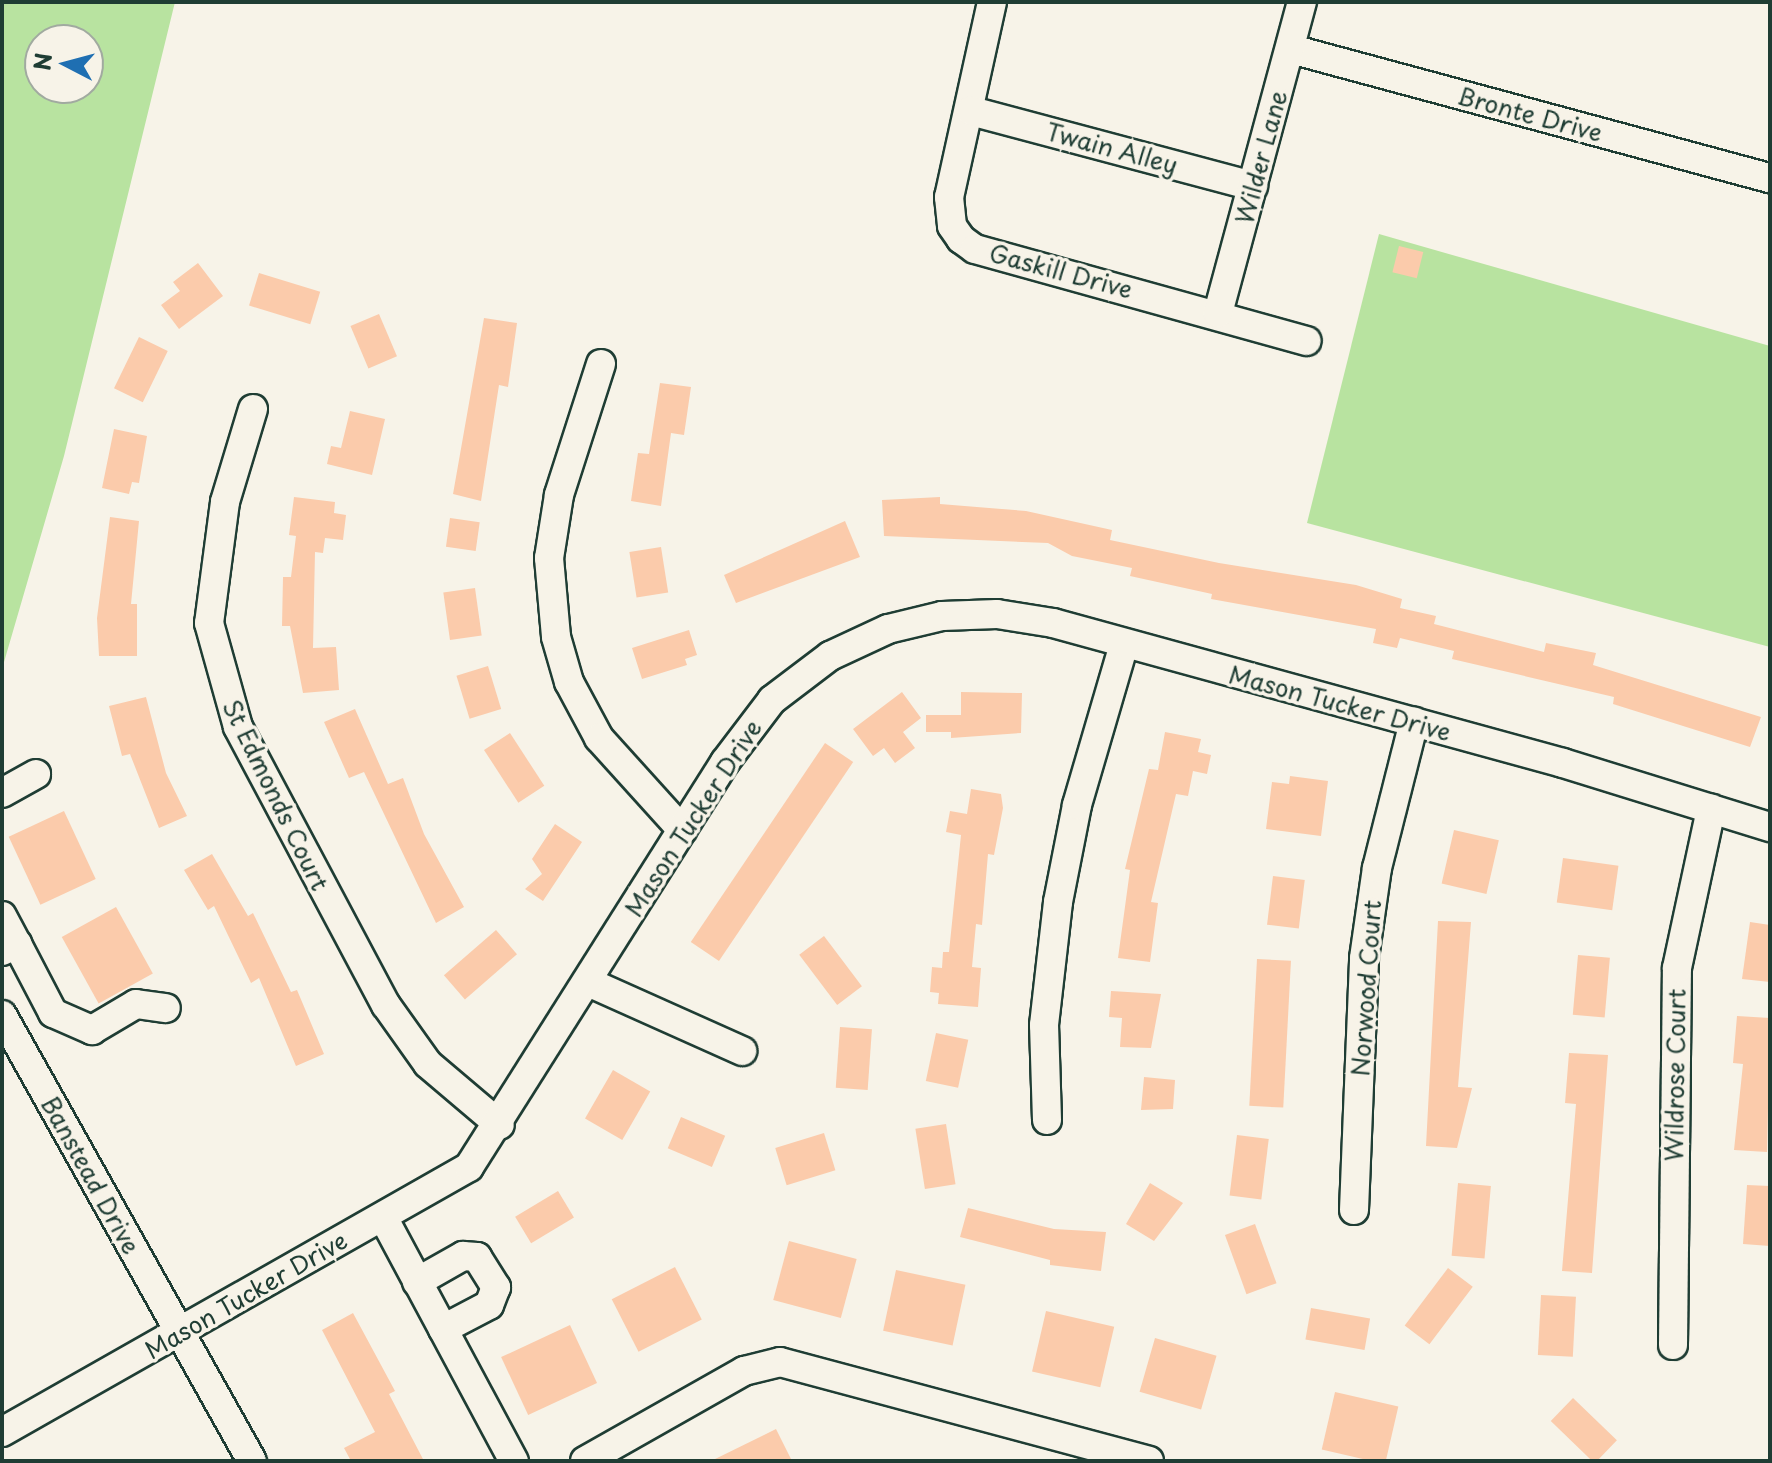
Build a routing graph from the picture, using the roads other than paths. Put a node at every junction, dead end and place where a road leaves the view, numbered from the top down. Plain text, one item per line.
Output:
1 (992, 2) edge
2 (1302, 2) edge
3 (1291, 49) junction
4 (971, 111) junction
5 (1770, 178) edge
6 (1253, 186) junction
7 (1218, 313) junction
8 (1306, 341) dead end
9 (601, 364) dead end
10 (253, 409) dead end
11 (1124, 644) junction
12 (1414, 722) junction
13 (36, 774) dead end
14 (2, 793) edge
15 (1711, 809) junction
16 (1770, 827) edge
17 (682, 830) junction
18 (2, 916) edge
19 (10, 948) edge
20 (588, 982) junction
21 (166, 1008) dead end
22 (2, 1015) edge
23 (742, 1051) dead end
24 (1047, 1120) dead end
25 (500, 1125) junction
26 (1354, 1210) dead end
27 (383, 1217) junction
28 (417, 1282) junction
29 (443, 1329) junction
30 (179, 1334) junction
31 (1673, 1345) dead end
32 (2, 1432) edge
33 (1141, 1460) edge
34 (252, 1461) edge
35 (514, 1461) edge
36 (585, 1461) edge

1 - 4 street, Gaskill Drive
2 - 3 street, Wilder Lane
3 - 5 street, Bronte Drive
3 - 6 street, Wilder Lane
4 - 6 street, Twain Alley
4 - 7 street, Gaskill Drive
6 - 7 street, Wilder Lane
7 - 8 street, Gaskill Drive
9 - 17 street
10 - 25 street, St Edmonds Court
11 - 12 street, Mason Tucker Drive
11 - 17 street, Mason Tucker Drive
11 - 24 street
12 - 15 street, Mason Tucker Drive
12 - 26 street, Norwood Court
13 - 14 street
15 - 16 street, Mason Tucker Drive
15 - 31 street, Wildrose Court
17 - 20 street, Mason Tucker Drive
18 - 19 street
19 - 21 street
20 - 23 street
20 - 25 street, Mason Tucker Drive
22 - 30 street, Banstead Drive
25 - 27 street, Mason Tucker Drive
27 - 28 street
27 - 30 street, Mason Tucker Drive
28 - 29 street
28 - 29 street
29 - 35 street
30 - 32 street, Mason Tucker Drive
30 - 34 street, Banstead Drive
33 - 36 street

